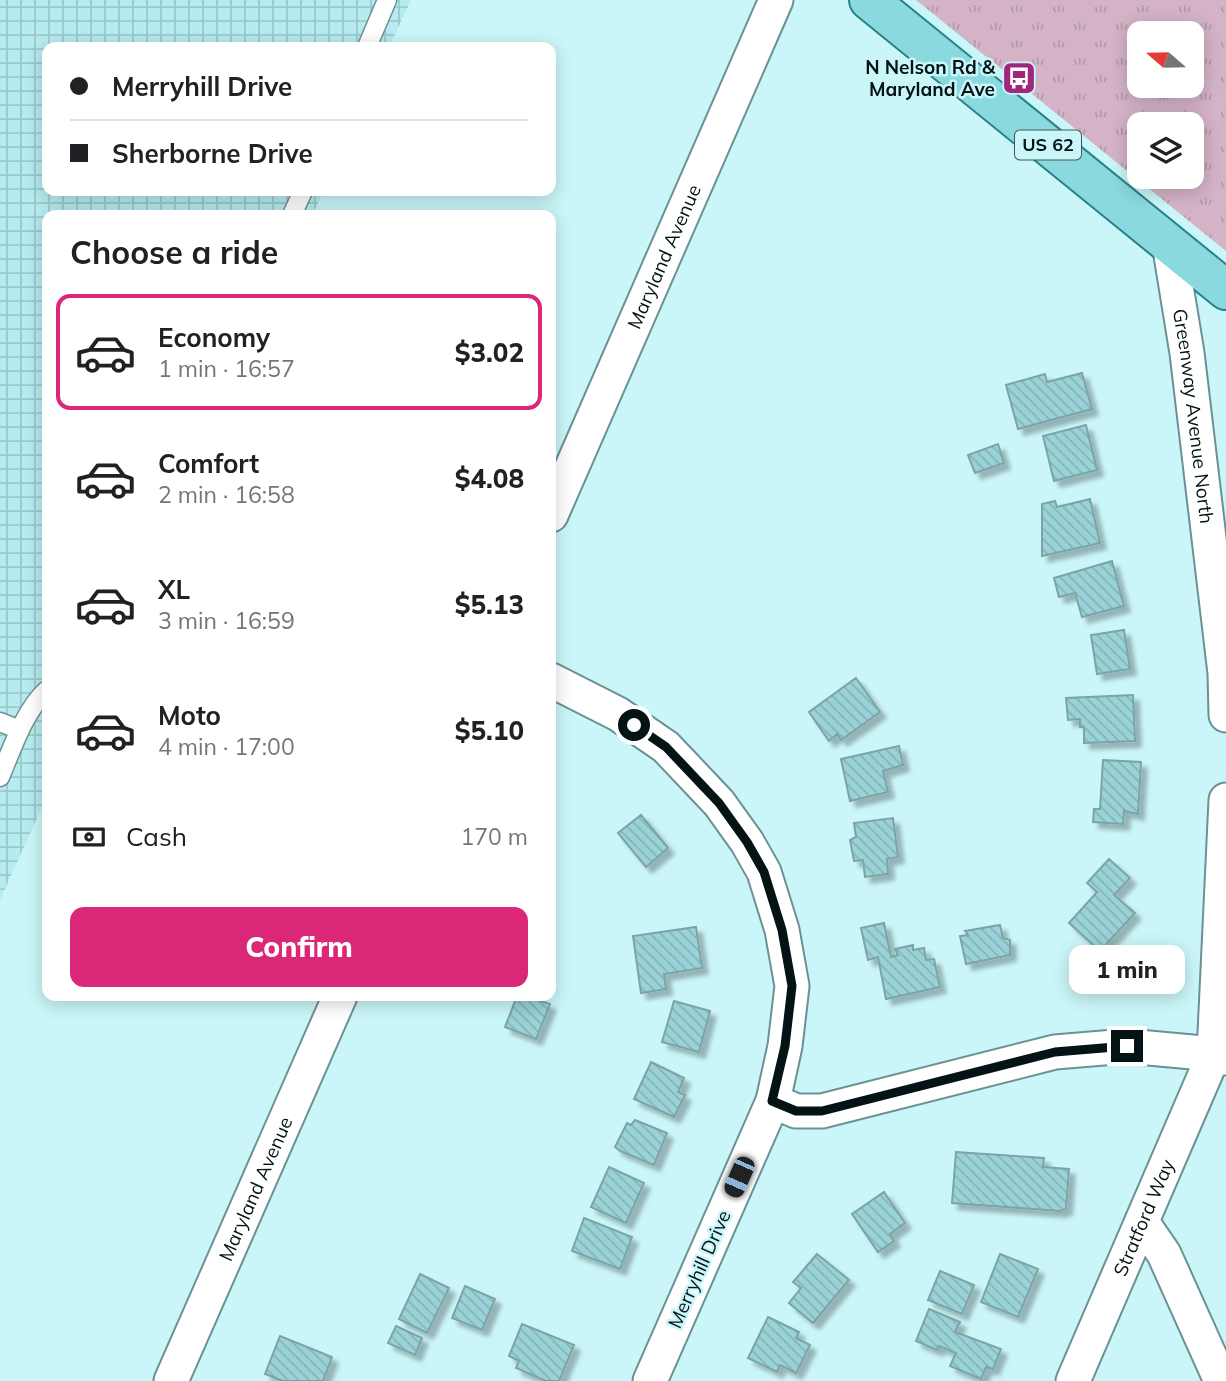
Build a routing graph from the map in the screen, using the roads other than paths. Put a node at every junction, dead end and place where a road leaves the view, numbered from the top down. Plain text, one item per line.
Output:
1 (387, 0) edge
2 (776, 0) edge
3 (869, 0) edge
4 (369, 42) edge
5 (1169, 243) junction
6 (1226, 290) edge
7 (556, 503) edge
8 (1225, 672) edge
9 (556, 683) edge
10 (42, 694) edge
11 (1226, 715) edge
12 (0, 722) edge
13 (20, 730) junction
14 (0, 777) edge
15 (1226, 800) edge
16 (338, 1001) edge
17 (1220, 1056) edge
18 (772, 1101) junction
19 (1142, 1222) junction
20 (171, 1381) edge
21 (650, 1381) edge
22 (1073, 1381) edge
23 (1221, 1381) edge

1 - 4 lane
2 - 7 street, Maryland Avenue
3 - 5 main road, US 62
5 - 6 main road, US 62
5 - 8 street, Greenway Avenue North
8 - 11 street, Greenway Avenue North
9 - 18 street, Merryhill Drive
10 - 13 lane
12 - 13 lane
13 - 14 lane
15 - 17 street
16 - 20 street, Maryland Avenue
17 - 18 street
17 - 19 street, Stratford Way
18 - 21 street, Merryhill Drive
19 - 22 street, Stratford Way
19 - 23 street

